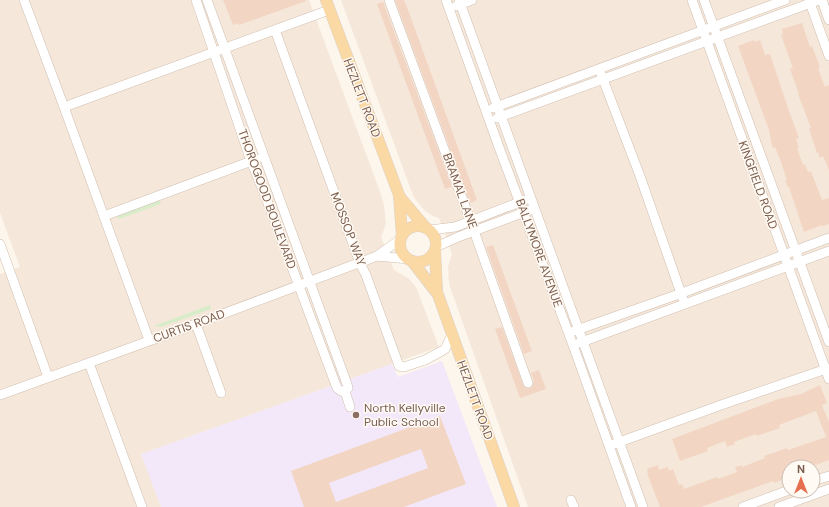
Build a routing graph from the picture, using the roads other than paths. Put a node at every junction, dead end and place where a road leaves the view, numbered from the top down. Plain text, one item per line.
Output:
1 (24, 0) edge
2 (196, 0) edge
3 (207, 0) edge
4 (389, 0) edge
5 (472, 0) edge
6 (692, 0) edge
7 (704, 0) edge
8 (785, 0) edge
9 (822, 0) edge
10 (813, 1) edge
11 (460, 2) edge
12 (448, 4) edge
13 (327, 5) edge
14 (829, 20) edge
15 (713, 27) junction
16 (275, 30) junction
17 (703, 30) junction
18 (718, 38) junction
19 (707, 42) junction
20 (225, 48) junction
21 (215, 52) junction
22 (829, 56) edge
23 (599, 69) junction
24 (603, 80) junction
25 (497, 106) junction
26 (64, 107) junction
27 (486, 110) junction
28 (501, 116) junction
29 (489, 120) junction
30 (264, 156) junction
31 (251, 161) junction
32 (399, 195) junction
33 (530, 198) junction
34 (520, 202) junction
35 (534, 208) junction
36 (524, 212) junction
37 (104, 216) junction
38 (471, 222) junction
39 (428, 229) junction
40 (474, 231) junction
41 (402, 237) junction
42 (829, 238) edge
43 (0, 244) edge
44 (435, 249) junction
45 (795, 251) junction
46 (829, 251) edge
47 (784, 255) junction
48 (377, 256) junction
49 (410, 260) junction
50 (3, 262) edge
51 (800, 262) junction
52 (360, 263) junction
53 (788, 267) junction
54 (310, 282) junction
55 (299, 286) junction
56 (436, 292) junction
57 (682, 293) junction
58 (685, 303) junction
59 (196, 324) junction
60 (579, 330) junction
61 (568, 333) junction
62 (452, 335) junction
63 (149, 340) junction
64 (583, 341) junction
65 (829, 342) edge
66 (573, 345) junction
67 (89, 363) junction
68 (827, 369) edge
69 (48, 377) junction
70 (829, 379) edge
71 (528, 383) dead end
72 (345, 391) junction
73 (221, 393) dead end
74 (0, 395) edge
75 (350, 407) dead end
76 (620, 442) junction
77 (609, 446) junction
78 (829, 489) edge
79 (781, 494) edge
80 (761, 504) edge
81 (142, 507) edge
82 (514, 507) edge
83 (631, 507) edge
84 (643, 507) edge
85 (743, 507) edge
86 (779, 507) edge

1 - 26 street
2 - 21 street, THOROGOOD BOULEVARD
3 - 20 street, THOROGOOD BOULEVARD
4 - 38 street, BRAMAL LANE
5 - 11 street
6 - 17 street, KINGFIELD ROAD
7 - 15 street, KINGFIELD ROAD
8 - 15 street
9 - 14 street
10 - 18 street
10 - 22 street
11 - 12 street
11 - 25 street, BALLYMORE AVENUE
12 - 27 street, BALLYMORE AVENUE
13 - 16 street
13 - 32 main road, HEZLETT ROAD
15 - 17 street
15 - 18 street, KINGFIELD ROAD
16 - 20 street
16 - 52 street, MOSSOP WAY
17 - 19 street, KINGFIELD ROAD
17 - 23 street
18 - 19 street
18 - 45 street, KINGFIELD ROAD
19 - 24 street
19 - 47 street, KINGFIELD ROAD
20 - 21 street
20 - 30 street, THOROGOOD BOULEVARD
21 - 26 street
21 - 31 street, THOROGOOD BOULEVARD
23 - 24 street
23 - 25 street
24 - 28 street
24 - 57 street
25 - 27 street
25 - 28 street, BALLYMORE AVENUE
26 - 37 street
27 - 29 street, BALLYMORE AVENUE
28 - 29 street
28 - 33 street, BALLYMORE AVENUE
29 - 34 street, BALLYMORE AVENUE
30 - 31 street
30 - 54 street, THOROGOOD BOULEVARD
31 - 37 street
31 - 55 street, THOROGOOD BOULEVARD
32 - 39 main road, HEZLETT ROAD
32 - 41 main road, HEZLETT ROAD
33 - 34 street
33 - 35 street, BALLYMORE AVENUE
34 - 36 street, BALLYMORE AVENUE
34 - 38 street
35 - 36 street
35 - 60 street, BALLYMORE AVENUE
36 - 40 street
36 - 61 street, BALLYMORE AVENUE
37 - 63 street
38 - 39 street
38 - 40 street, BRAMAL LANE
39 - 41 main road
39 - 44 main road
40 - 44 street
40 - 71 street, BRAMAL LANE
41 - 48 street, CURTIS ROAD
41 - 49 main road
42 - 45 street
43 - 50 street
44 - 49 main road
44 - 56 main road, HEZLETT ROAD
45 - 47 street
45 - 51 street, KINGFIELD ROAD
46 - 51 street
47 - 53 street, KINGFIELD ROAD
47 - 57 street
48 - 49 street, CURTIS ROAD
48 - 52 street, CURTIS ROAD
49 - 56 main road, HEZLETT ROAD
50 - 69 street
51 - 53 street
51 - 65 street, KINGFIELD ROAD
52 - 54 street, CURTIS ROAD
52 - 62 street, MOSSOP WAY
53 - 58 street
53 - 68 street, KINGFIELD ROAD
54 - 55 street, CURTIS ROAD
54 - 72 street, THOROGOOD BOULEVARD
55 - 59 street, CURTIS ROAD
55 - 72 street, THOROGOOD BOULEVARD
56 - 62 main road, HEZLETT ROAD
57 - 58 street
57 - 60 street
58 - 64 street
59 - 63 street, CURTIS ROAD
59 - 73 street
60 - 61 street
60 - 64 street, BALLYMORE AVENUE
61 - 66 street, BALLYMORE AVENUE
62 - 82 main road, HEZLETT ROAD
63 - 67 street, CURTIS ROAD
64 - 66 street
64 - 76 street, BALLYMORE AVENUE
66 - 77 street, BALLYMORE AVENUE
67 - 69 street, CURTIS ROAD
67 - 81 street
68 - 70 street, KINGFIELD ROAD
68 - 76 street
69 - 74 street, CURTIS ROAD
72 - 75 street, THOROGOOD BOULEVARD
76 - 77 street
76 - 84 street, BALLYMORE AVENUE
77 - 83 street, BALLYMORE AVENUE
78 - 86 street
79 - 80 street
80 - 85 street

